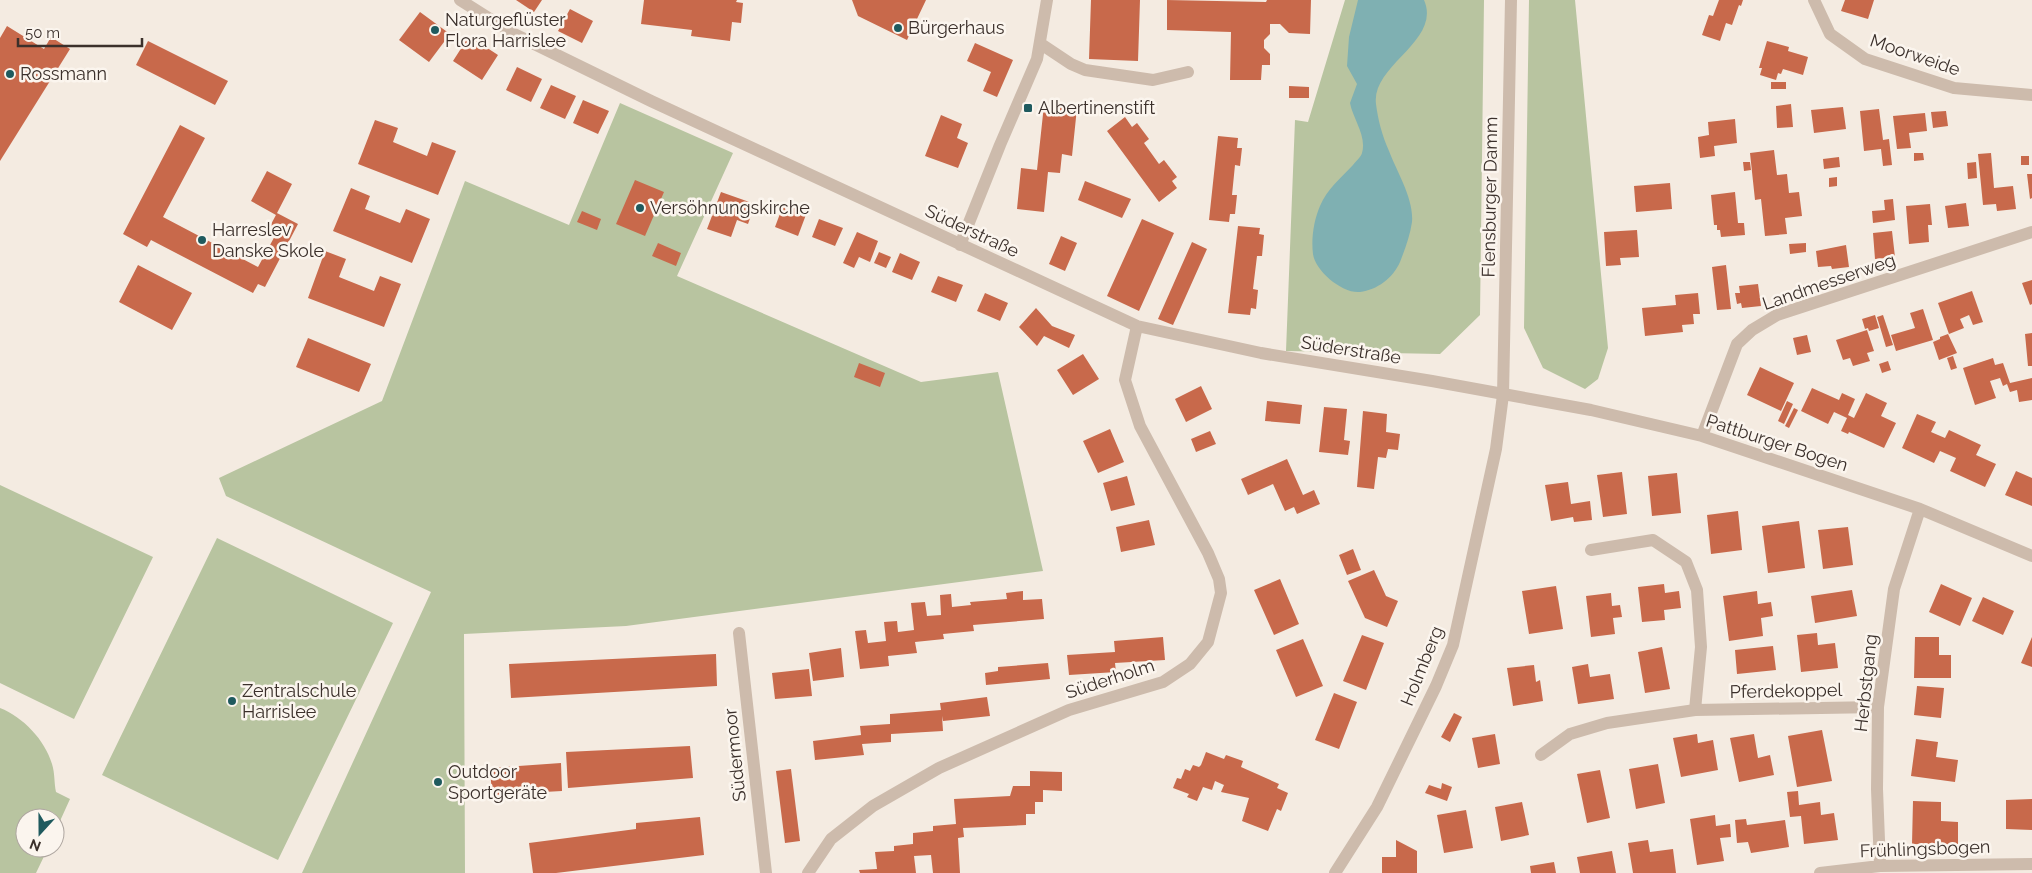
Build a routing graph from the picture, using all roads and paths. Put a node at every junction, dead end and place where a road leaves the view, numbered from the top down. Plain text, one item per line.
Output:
1 (460, 0) edge
2 (1047, 0) edge
3 (1511, 0) edge
4 (1814, 0) edge
5 (1041, 44) junction
6 (1188, 72) dead end
7 (2032, 95) edge
8 (2032, 232) edge
9 (960, 245) junction
10 (1137, 326) junction
11 (1503, 394) junction
12 (1702, 436) junction
13 (1920, 509) junction
14 (1591, 550) dead end
15 (2032, 556) edge
16 (739, 633) dead end
17 (1878, 707) junction
18 (1694, 710) junction
19 (1541, 755) dead end
20 (2032, 864) edge
21 (1880, 866) junction
22 (766, 873) edge
23 (808, 873) edge
24 (1335, 873) edge
25 (1820, 873) edge

1 - 9 street, Süderstraße
2 - 5 street
3 - 11 street, Flensburger Damm
4 - 7 street, Moorweide
5 - 6 street
5 - 9 street
8 - 12 street, Landmesserweg
9 - 10 street, Süderstraße
10 - 11 street, Süderstraße
10 - 23 street, Süderholm
11 - 12 street, Pattburger Bogen
11 - 24 street, Holmberg
12 - 13 street, Pattburger Bogen
13 - 15 street, Pattburger Bogen
13 - 17 street, Herbstgang
14 - 18 street
16 - 22 street, Südermoor
17 - 18 street, Pferdekoppel
17 - 21 street, Herbstgang
18 - 19 street, Pferdekoppel
20 - 21 street, Frühlingsbogen
21 - 25 street, Frühlingsbogen

